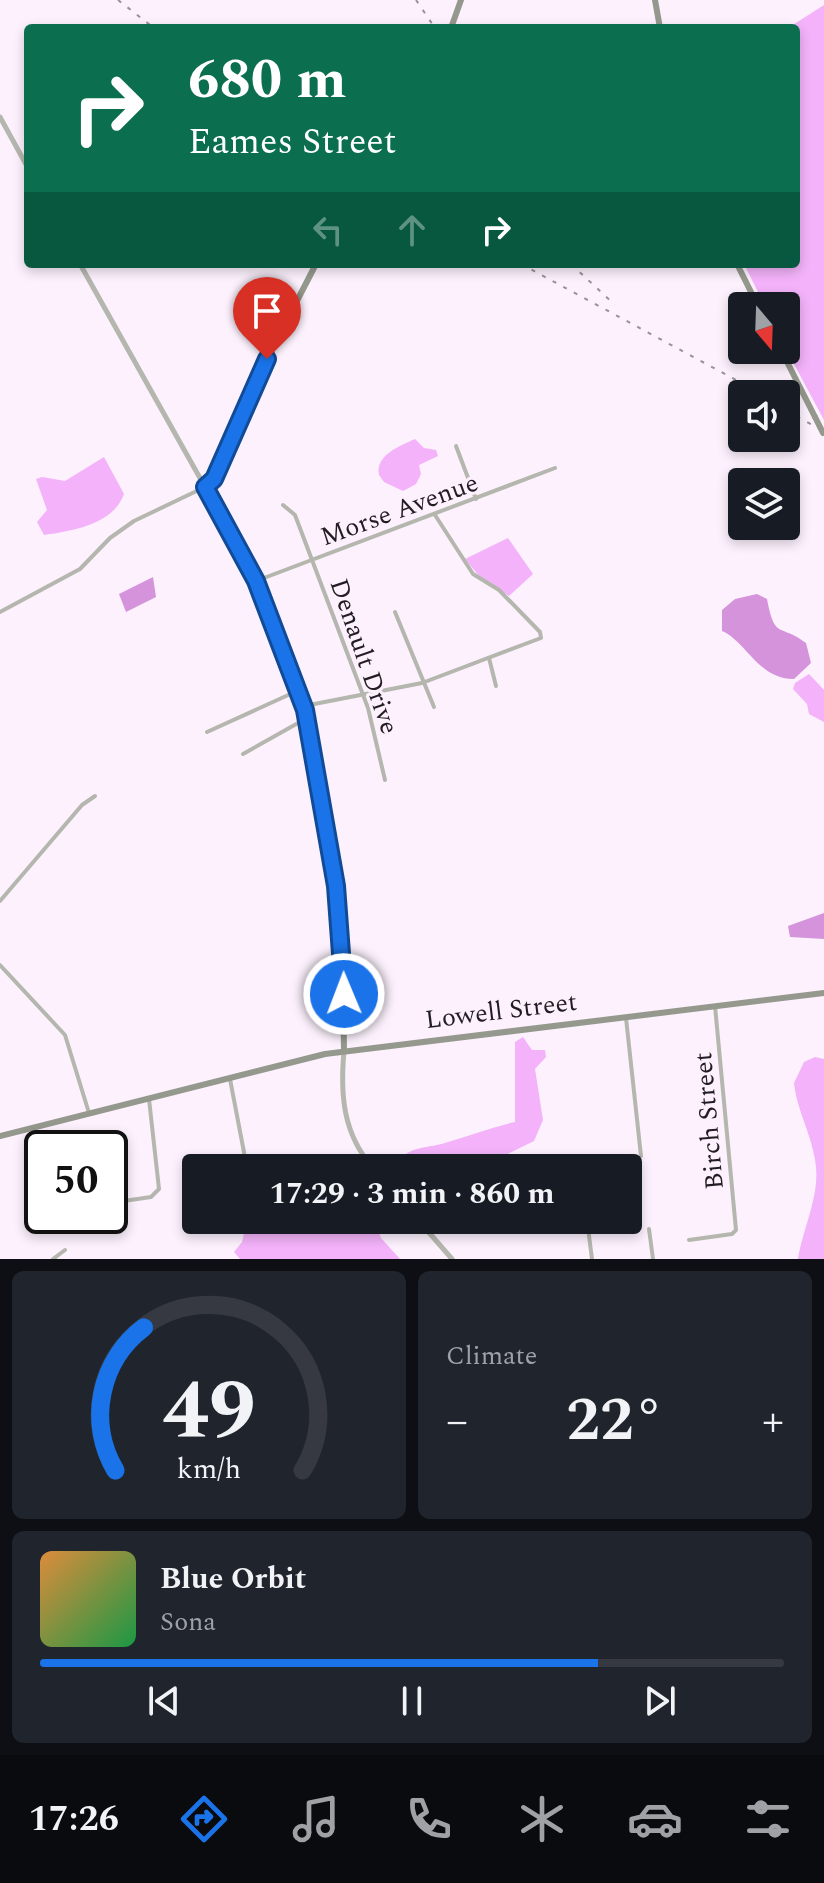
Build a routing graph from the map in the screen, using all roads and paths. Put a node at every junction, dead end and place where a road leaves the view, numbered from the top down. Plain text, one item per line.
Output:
1 (461, 0) edge
2 (655, 0) edge
3 (452, 24) edge
4 (659, 24) edge
5 (0, 117) edge
6 (24, 161) edge
7 (82, 268) edge
8 (314, 268) edge
9 (739, 268) edge
10 (751, 292) edge
11 (788, 364) edge
12 (824, 434) edge
13 (456, 446) dead end
14 (555, 468) dead end
15 (205, 487) junction
16 (476, 499) junction
17 (283, 505) dead end
18 (435, 515) junction
19 (312, 560) junction
20 (256, 581) junction
21 (0, 612) edge
22 (395, 612) dead end
23 (489, 658) junction
24 (422, 683) junction
25 (496, 686) dead end
26 (299, 690) junction
27 (363, 695) junction
28 (304, 706) junction
29 (434, 707) dead end
30 (307, 718) junction
31 (207, 732) dead end
32 (243, 754) dead end
33 (385, 780) dead end
34 (95, 796) dead end
35 (0, 901) edge
36 (0, 965) edge
37 (824, 993) edge
38 (715, 1006) junction
39 (625, 1015) junction
40 (344, 1050) junction
41 (229, 1076) junction
42 (148, 1097) junction
43 (89, 1113) junction
44 (0, 1136) edge
45 (244, 1154) edge
46 (362, 1154) edge
47 (641, 1154) edge
48 (128, 1200) edge
49 (649, 1229) dead end
50 (430, 1234) edge
51 (589, 1234) edge
52 (689, 1240) dead end
53 (65, 1250) dead end
54 (53, 1259) edge
55 (452, 1259) edge
56 (592, 1259) edge
57 (653, 1259) edge

1 - 3 main road
2 - 4 main road
5 - 6 street
7 - 15 street
8 - 15 main road
9 - 10 main road
11 - 12 main road, bridge
13 - 16 street
14 - 16 street, Morse Avenue
15 - 20 main road
15 - 21 street
16 - 18 street, Morse Avenue
17 - 19 street, Denault Drive
18 - 19 street, Morse Avenue
18 - 23 street
19 - 20 street, Morse Avenue
19 - 27 street, Denault Drive
20 - 26 main road
22 - 24 street
23 - 24 street
23 - 25 street
24 - 27 street
24 - 29 street
26 - 28 main road
26 - 31 street
27 - 28 street
27 - 33 street, Denault Drive
28 - 30 main road
30 - 32 street
30 - 40 main road
34 - 35 street
36 - 43 street
37 - 38 main road, Lowell Street
38 - 39 main road, Lowell Street
38 - 52 street, Birch Street
39 - 40 main road, Lowell Street
39 - 47 street
40 - 41 main road, Lowell Street
40 - 46 street
41 - 42 main road, Lowell Street
41 - 45 street
42 - 43 main road, Lowell Street
42 - 48 street
43 - 44 main road, Lowell Street
49 - 57 street
50 - 55 street
51 - 56 street
53 - 54 street

